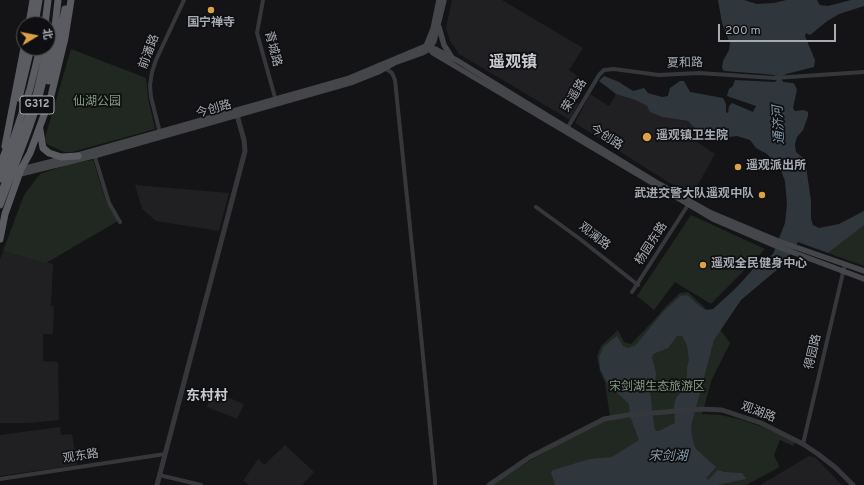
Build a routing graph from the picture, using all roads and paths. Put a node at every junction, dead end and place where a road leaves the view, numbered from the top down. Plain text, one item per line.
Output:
1 (33, 0) edge
2 (39, 0) edge
3 (44, 0) edge
4 (48, 0) edge
5 (55, 0) edge
6 (58, 0) edge
7 (66, 0) edge
8 (71, 0) edge
9 (184, 0) edge
10 (263, 0) edge
11 (439, 0) edge
12 (444, 0) edge
13 (30, 16) edge
14 (36, 16) edge
15 (43, 16) edge
16 (46, 16) edge
17 (53, 16) edge
18 (439, 26) junction
19 (429, 47) junction
20 (22, 56) edge
21 (29, 56) edge
22 (37, 56) edge
23 (37, 56) edge
24 (46, 56) edge
25 (458, 61) junction
26 (385, 68) junction
27 (864, 72) edge
28 (599, 74) joint
29 (276, 101) junction
30 (237, 115) junction
31 (568, 127) junction
32 (39, 128) junction
33 (161, 135) junction
34 (3, 153) junction
35 (94, 154) junction
36 (78, 156) junction
37 (0, 165) edge
38 (17, 172) junction
39 (0, 177) edge
40 (0, 197) edge
41 (0, 205) edge
42 (688, 206) junction
43 (536, 207) dead end
44 (5, 214) junction
45 (120, 222) dead end
46 (0, 228) edge
47 (0, 239) edge
48 (777, 244) junction
49 (795, 250) junction
50 (845, 264) junction
51 (843, 271) junction
52 (864, 272) edge
53 (864, 279) edge
54 (638, 285) junction
55 (632, 292) dead end
56 (803, 444) junction
57 (165, 454) junction
58 (159, 476) junction
59 (0, 479) edge
60 (157, 485) edge
61 (201, 485) edge
62 (434, 485) edge
63 (489, 485) edge
64 (853, 485) edge

1 - 13 highway
2 - 14 highway
3 - 15 highway
4 - 16 highway
5 - 17 highway
6 - 38 highway, G312
7 - 38 highway
8 - 32 highway
9 - 33 street, 前潘路
10 - 29 street, 青城路
11 - 19 main road
12 - 18 main road
18 - 19 main road
18 - 25 main road
19 - 25 main road, 今创路
19 - 26 main road, 今创路
19 - 29 main road, 今创路
19 - 42 main road, 今创路
20 - 34 highway
21 - 34 highway
22 - 37 highway, G312
23 - 39 highway, bridge
24 - 40 highway, bridge
25 - 31 main road, 今创路
26 - 29 main road, 今创路
26 - 62 street
27 - 28 street, 夏和路
28 - 31 street, 荣遥路
29 - 30 main road, 今创路
29 - 33 main road, 今创路
30 - 33 main road, 今创路
30 - 57 street
31 - 48 main road, 今创路
32 - 36 highway
32 - 38 highway
33 - 35 main road, 今创路
34 - 37 highway
35 - 36 main road, 今创路
35 - 38 main road, 今创路
35 - 45 street
36 - 38 main road, 今创路
38 - 39 main road, 今创路
38 - 41 highway, G312
38 - 44 highway
42 - 48 main road, 今创路
42 - 54 street, 杨园东路
43 - 54 street, 观澜路
44 - 46 highway
44 - 47 highway
48 - 49 main road
49 - 50 main road
49 - 51 main road
50 - 51 street, 得园路
50 - 52 main road
51 - 53 main road
51 - 56 street, 得园路
54 - 55 street, 杨园东路
56 - 63 street, 观湖路
56 - 64 street, 观湖路
57 - 58 street
57 - 59 street, 观东路
58 - 60 street
58 - 61 street

